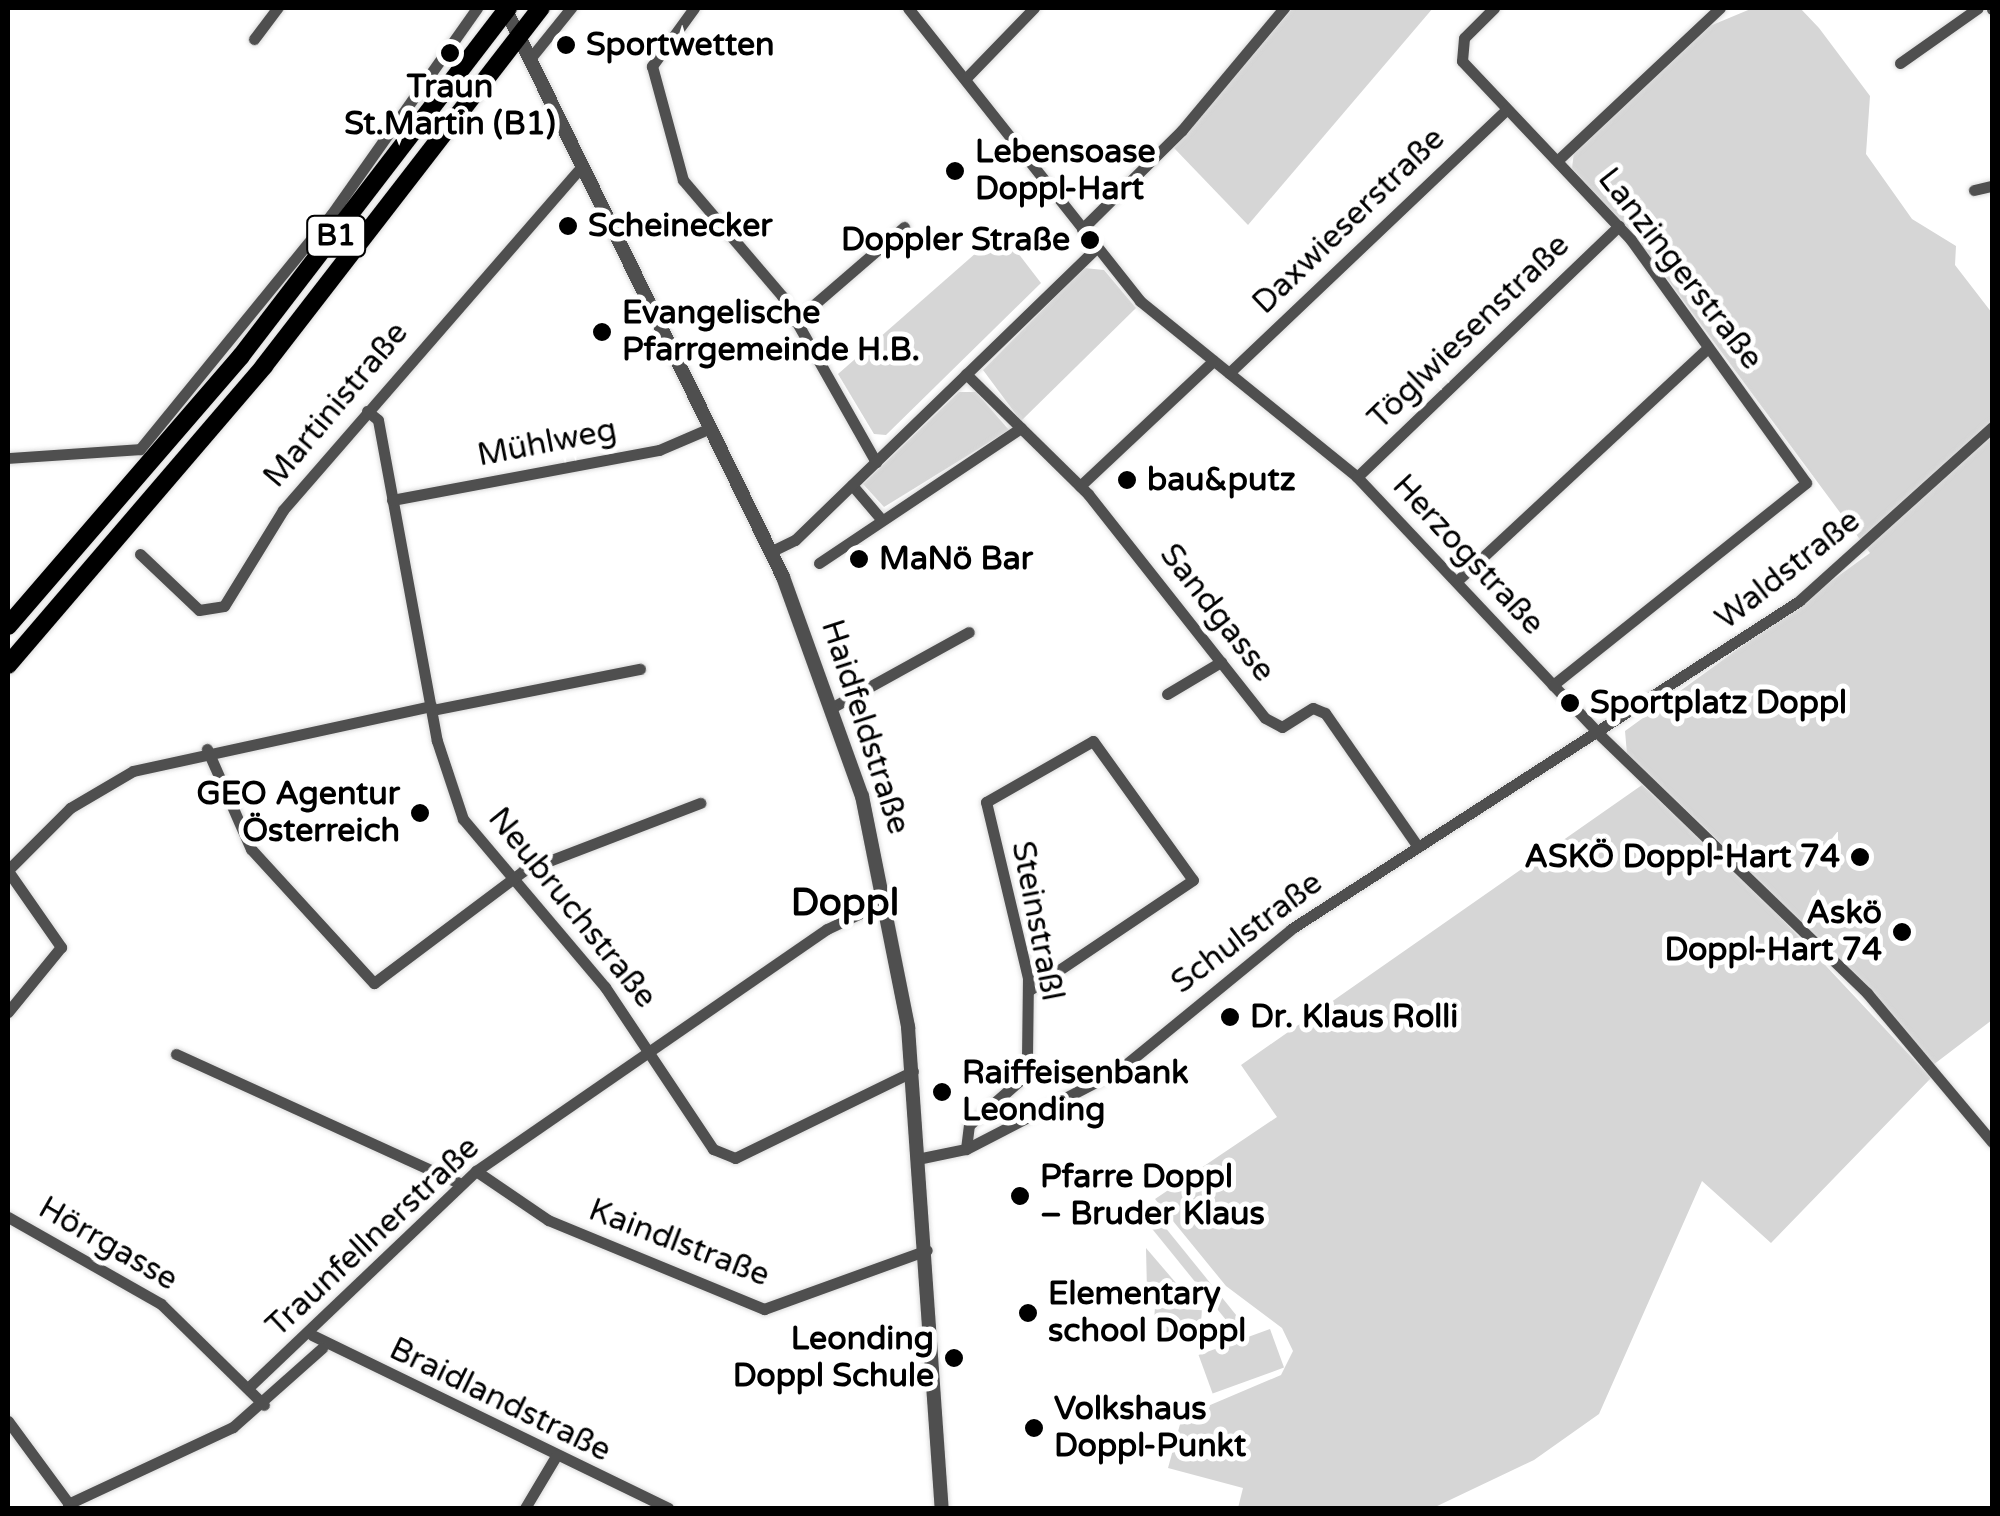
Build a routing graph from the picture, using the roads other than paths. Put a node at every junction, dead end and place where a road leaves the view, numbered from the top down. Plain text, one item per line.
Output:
1 (277, 8) edge
2 (477, 8) edge
3 (541, 8) edge
4 (571, 8) edge
5 (694, 8) edge
6 (908, 8) edge
7 (1034, 8) edge
8 (1284, 8) edge
9 (1494, 8) edge
10 (1720, 8) edge
11 (1978, 8) edge
12 (510, 18) edge
13 (254, 38) dead end
14 (529, 60) junction
15 (1900, 63) dead end
16 (968, 76) junction
17 (1507, 108) junction
18 (423, 121) junction
19 (390, 132) junction
20 (1558, 160) junction
21 (578, 170) junction
22 (1992, 186) edge
23 (1974, 190) dead end
24 (1619, 226) junction
25 (904, 228) dead end
26 (1082, 230) junction
27 (1096, 248) junction
28 (795, 321) junction
29 (1707, 349) junction
30 (1213, 360) junction
31 (1229, 373) junction
32 (966, 374) junction
33 (367, 410) junction
34 (1992, 427) edge
35 (708, 428) junction
36 (1021, 428) junction
37 (149, 452) junction
38 (8, 458) edge
39 (876, 462) junction
40 (1356, 477) junction
41 (852, 486) junction
42 (1080, 486) junction
43 (392, 500) junction
44 (882, 519) junction
45 (770, 552) junction
46 (140, 554) dead end
47 (819, 563) dead end
48 (1457, 581) junction
49 (8, 626) edge
50 (969, 632) dead end
51 (1221, 662) junction
52 (8, 665) edge
53 (640, 669) dead end
54 (1553, 685) junction
55 (1167, 694) dead end
56 (833, 707) junction
57 (431, 708) junction
58 (1601, 736) junction
59 (208, 750) junction
60 (700, 803) dead end
61 (1418, 847) junction
62 (9, 876) edge
63 (512, 879) junction
64 (888, 900) junction
65 (1029, 990) junction
66 (8, 1010) edge
67 (650, 1050) junction
68 (176, 1054) dead end
69 (913, 1071) junction
70 (1992, 1142) edge
71 (966, 1149) junction
72 (922, 1158) junction
73 (476, 1172) junction
74 (460, 1184) junction
75 (8, 1217) edge
76 (928, 1250) junction
77 (312, 1336) junction
78 (322, 1348) junction
79 (248, 1388) junction
80 (264, 1405) junction
81 (8, 1421) edge
82 (556, 1456) junction
83 (70, 1506) edge
84 (525, 1508) edge
85 (668, 1508) edge
86 (942, 1508) edge

1 - 13 street
2 - 19 street
3 - 12 main road, B1
4 - 14 street
5 - 28 street
6 - 16 street, Herzogstraße
7 - 16 street
8 - 26 street
9 - 17 street, Lanzingerstraße
10 - 20 street
11 - 15 street
12 - 14 street, Haidfeldstraße
12 - 18 main road, B1
12 - 52 main road, B1
14 - 21 street, Haidfeldstraße
16 - 26 street, Herzogstraße
17 - 20 street, Lanzingerstraße
17 - 31 street, Daxwieserstraße
18 - 19 street
18 - 37 main road, B1
19 - 37 street
20 - 24 street, Lanzingerstraße
21 - 33 street, Martinistraße
21 - 35 street, Haidfeldstraße
22 - 23 street
24 - 29 street, Lanzingerstraße
24 - 40 street, Töglwiesenstraße
25 - 28 street
26 - 27 street, Herzogstraße
27 - 30 street, Herzogstraße
27 - 32 street
28 - 39 street
29 - 48 street
29 - 54 street, Lanzingerstraße
30 - 31 street, Herzogstraße
30 - 42 street
31 - 40 street, Herzogstraße
32 - 36 street, Sandgasse
32 - 39 street
33 - 43 street, Neubruchstraße
33 - 46 street, Martinistraße
34 - 58 street, Waldstraße
35 - 43 street, Mühlweg
35 - 45 street, Haidfeldstraße
36 - 42 street, Sandgasse
36 - 44 street
37 - 38 street
37 - 49 main road, B1
39 - 41 street
40 - 48 street, Herzogstraße
41 - 44 street
41 - 45 street
42 - 51 street, Sandgasse
43 - 57 street, Neubruchstraße
44 - 47 street
45 - 56 street, Haidfeldstraße
48 - 54 street, Herzogstraße
50 - 56 street
51 - 55 street
51 - 61 street, Sandgasse
53 - 57 street
54 - 58 street, Herzogstraße
56 - 64 street, Haidfeldstraße
57 - 59 street
57 - 63 street, Neubruchstraße
58 - 61 street, Schulstraße
58 - 70 street, Herzogstraße
59 - 62 street
59 - 63 street
60 - 63 street
61 - 71 street, Schulstraße
62 - 66 street
63 - 67 street, Neubruchstraße
64 - 67 street, Traunfellnerstraße
64 - 69 street, Haidfeldstraße
65 - 65 street, Steinstraßl
65 - 71 street, Steinstraßl
67 - 69 street, Neubruchstraße
67 - 73 street, Traunfellnerstraße
68 - 74 street
69 - 72 street, Haidfeldstraße
71 - 72 street, Schulstraße
72 - 76 street, Haidfeldstraße
73 - 74 street, Traunfellnerstraße
73 - 76 street, Kaindlstraße
74 - 77 street, Traunfellnerstraße
75 - 79 street, Hörrgasse
76 - 86 street, Haidfeldstraße
77 - 78 street, Braidlandstraße
77 - 79 street, Traunfellnerstraße
78 - 80 street, Traunfellnerstraße
78 - 82 street, Braidlandstraße
79 - 80 street, Hörrgasse
80 - 83 street, Traunfellnerstraße
81 - 83 street
82 - 84 street
82 - 85 street, Braidlandstraße

